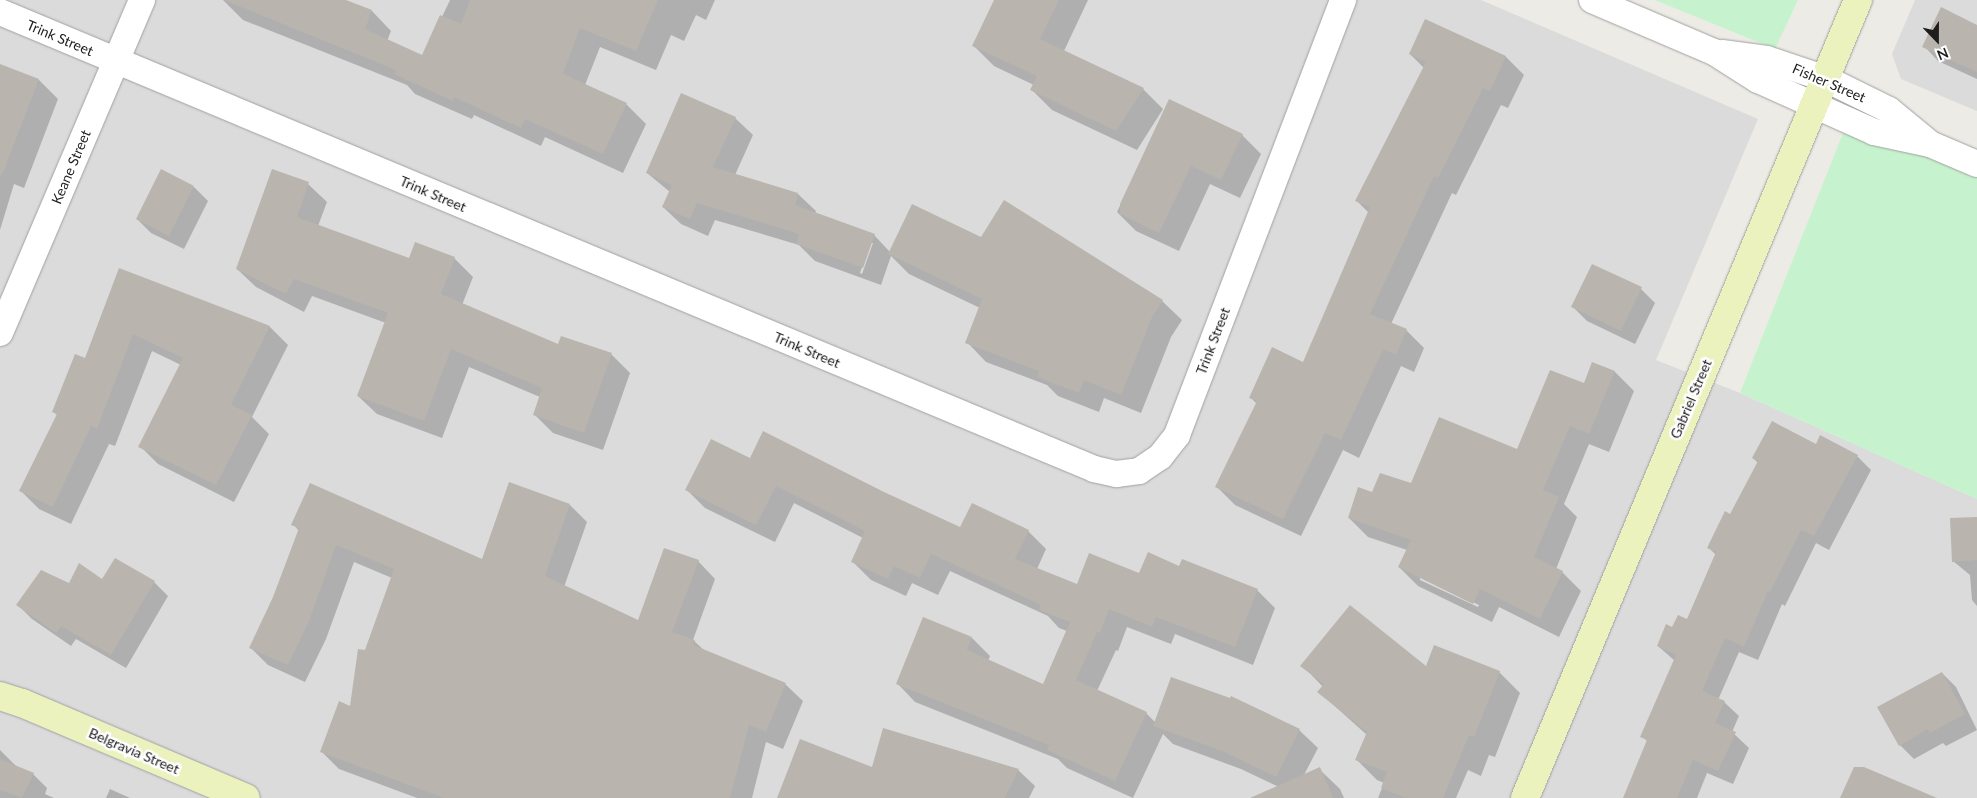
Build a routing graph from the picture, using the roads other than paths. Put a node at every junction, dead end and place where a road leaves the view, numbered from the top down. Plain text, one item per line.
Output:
1 (142, 0) edge
2 (1343, 0) edge
3 (1592, 0) edge
4 (1858, 0) edge
5 (0, 12) edge
6 (1714, 52) junction
7 (116, 62) junction
8 (1826, 79) junction
9 (1815, 105) junction
10 (1930, 144) junction
11 (1977, 164) edge
12 (0, 333) edge
13 (0, 687) edge
14 (11, 700) edge
15 (246, 798) edge
16 (1524, 798) edge

1 - 7 street, Keane Street
2 - 7 street, Trink Street
3 - 6 street, Fisher Street
4 - 8 street, Gabriel Street
5 - 7 street, Trink Street
6 - 8 street, Fisher Street
6 - 9 street, Fisher Street
7 - 12 street, Keane Street
8 - 9 street, Gabriel Street
8 - 10 street, Fisher Street
9 - 10 street, Fisher Street
9 - 16 street, Gabriel Street
10 - 11 street, Fisher Street
13 - 14 street, Belgravia Street
14 - 15 street, Belgravia Street

